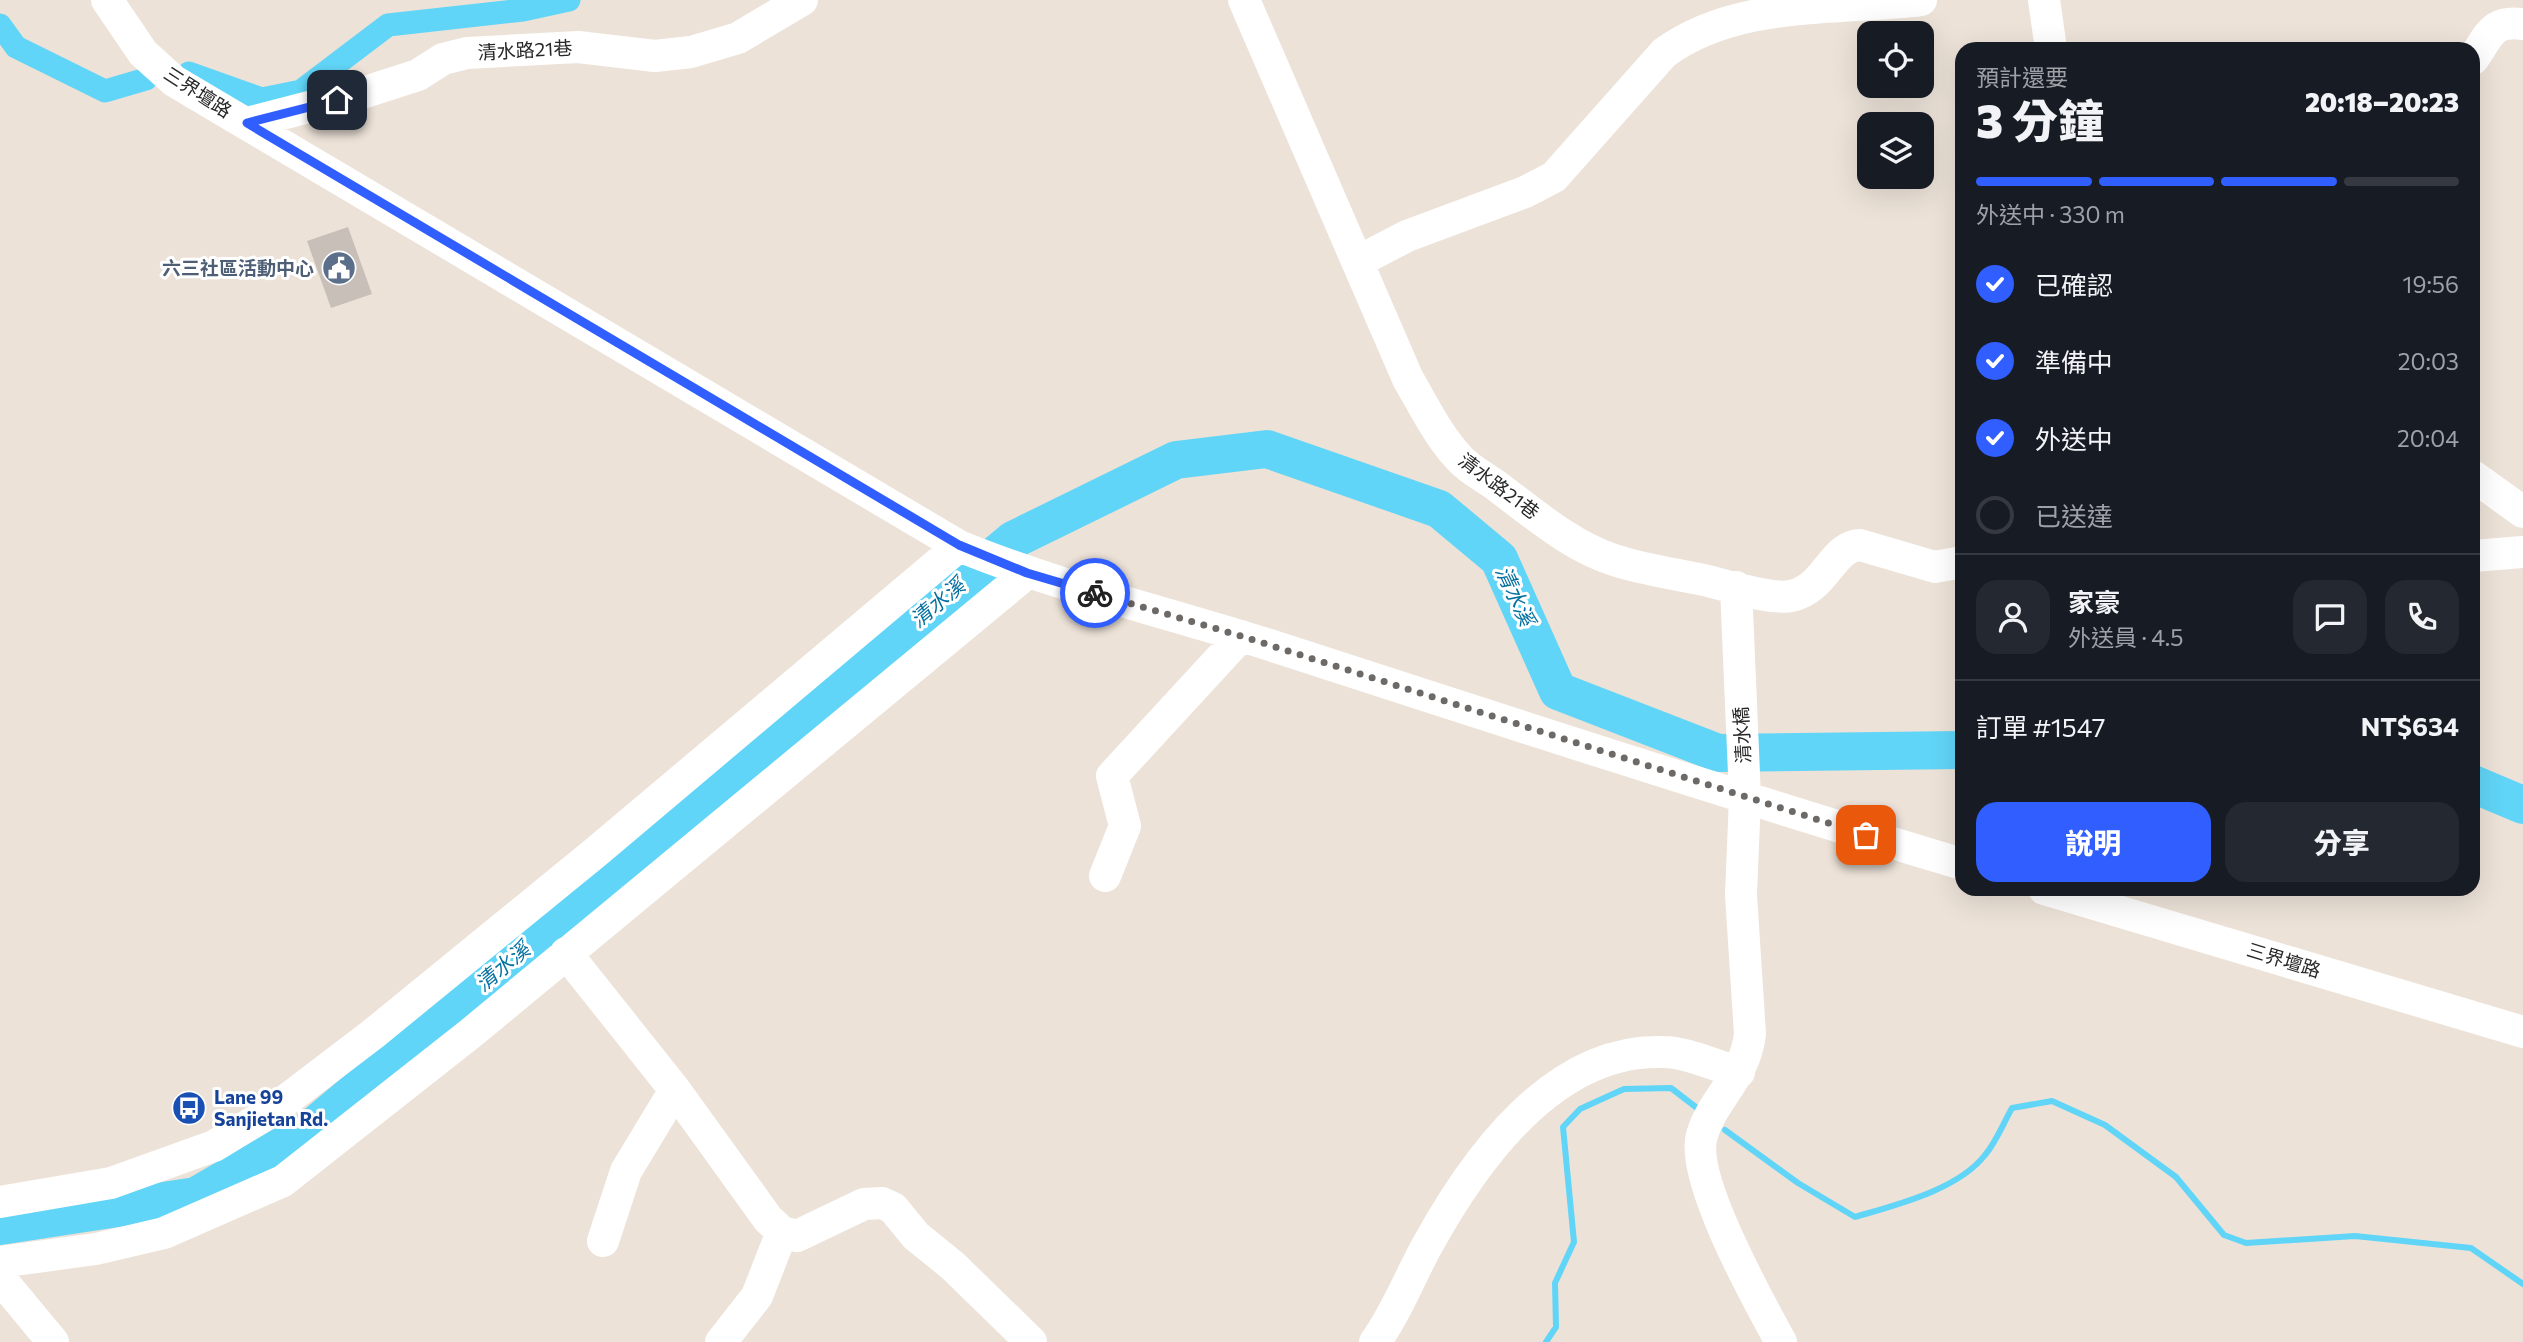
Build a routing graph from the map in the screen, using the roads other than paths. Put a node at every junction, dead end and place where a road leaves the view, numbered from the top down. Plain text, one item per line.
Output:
1 (107, 0) edge
2 (802, 0) edge
3 (1244, 0) edge
4 (1921, 0) edge
5 (2044, 0) edge
6 (2523, 23) edge
7 (2051, 42) edge
8 (2480, 49) edge
9 (247, 123) junction
10 (1359, 261) junction
11 (2480, 481) edge
12 (2523, 512) edge
13 (960, 546) junction
14 (2523, 552) edge
15 (2480, 555) edge
16 (1955, 563) edge
17 (1026, 572) junction
18 (1736, 587) junction
19 (1241, 636) junction
20 (1745, 798) junction
21 (1955, 862) edge
22 (1105, 876) dead end
23 (2068, 896) edge
24 (566, 953) junction
25 (2523, 1031) edge
26 (1740, 1072) junction
27 (675, 1090) junction
28 (0, 1202) edge
29 (782, 1232) junction
30 (603, 1241) dead end
31 (0, 1265) edge
32 (53, 1342) edge
33 (721, 1342) edge
34 (1031, 1342) edge
35 (1375, 1342) edge
36 (1781, 1342) edge

1 - 9 street, 三界壇路
2 - 9 street, 清水路21巷
3 - 10 street, 清水路21巷
4 - 10 street
5 - 7 street
6 - 8 street
9 - 13 street, 三界壇路
10 - 18 street, 清水路21巷
11 - 12 street
13 - 17 street, 三界壇路
13 - 28 street
14 - 15 street
16 - 18 street, 清水路21巷
17 - 19 street
17 - 24 street
18 - 20 street, 清水橋
19 - 20 street
19 - 22 street
20 - 21 street
20 - 26 street, 清水橋
23 - 25 street, 三界壇路
24 - 27 street
24 - 31 street
26 - 35 street
26 - 36 street, 清水橋
27 - 29 street
27 - 30 street
29 - 33 street
29 - 34 street
31 - 32 street

